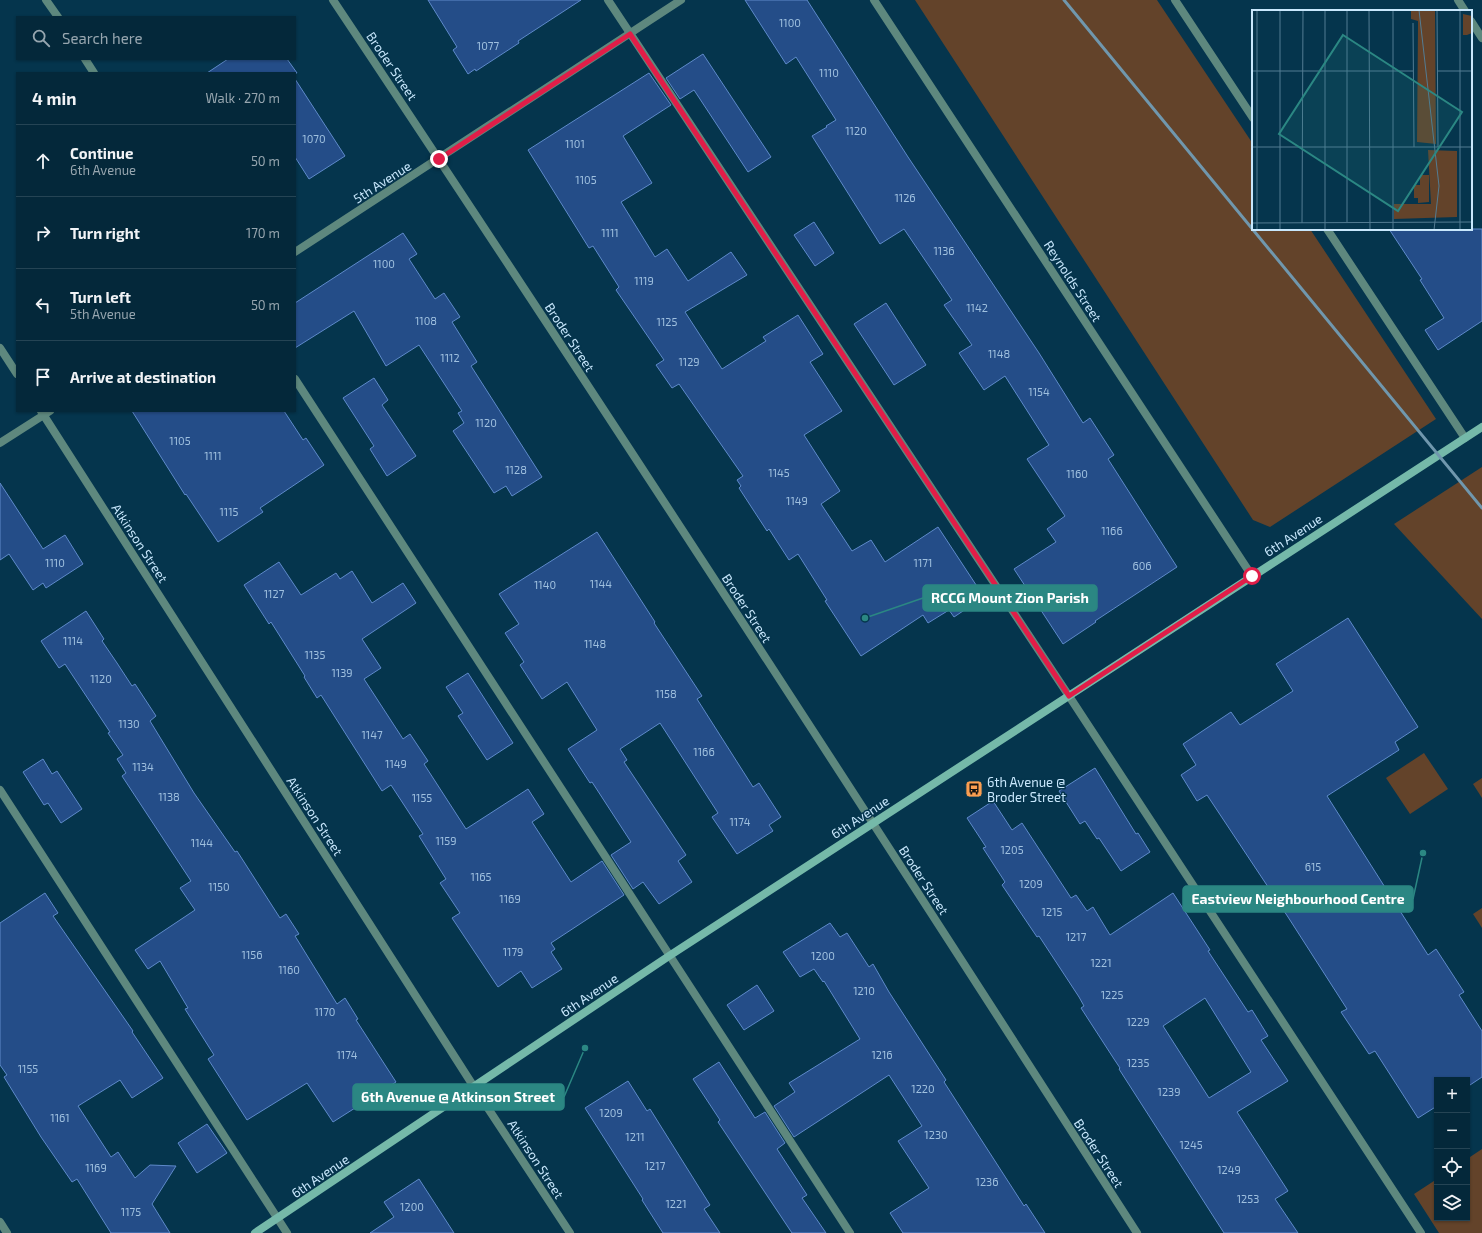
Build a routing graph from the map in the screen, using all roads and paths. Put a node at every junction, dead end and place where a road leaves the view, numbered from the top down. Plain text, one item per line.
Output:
1 (46, 0) edge
2 (333, 0) edge
3 (608, 0) edge
4 (682, 0) edge
5 (874, 0) edge
6 (1175, 0) edge
7 (1458, 0) edge
8 (1464, 10) edge
9 (57, 16) edge
10 (1472, 23) edge
11 (630, 34) junction
12 (1482, 38) edge
13 (86, 60) edge
14 (93, 72) edge
15 (1252, 116) edge
16 (439, 159) junction
17 (1328, 230) edge
18 (296, 251) edge
19 (0, 348) edge
20 (16, 372) edge
21 (296, 381) edge
22 (45, 412) edge
23 (1482, 427) edge
24 (1465, 438) junction
25 (0, 444) edge
26 (1252, 576) junction
27 (1069, 696) junction
28 (0, 790) edge
29 (874, 823) junction
30 (669, 956) junction
31 (474, 1087) junction
32 (277, 1219) junction
33 (0, 1222) edge
34 (7, 1233) edge
35 (256, 1233) edge
36 (286, 1233) edge
37 (570, 1233) edge
38 (850, 1233) edge
39 (1136, 1233) edge
40 (1421, 1233) edge

1 - 9 street
2 - 16 street, Broder Street
3 - 11 street
4 - 11 street, 5th Avenue
5 - 26 street, Reynolds Street
6 - 15 street
7 - 8 street
10 - 12 street
11 - 16 street, 5th Avenue
11 - 27 street
13 - 14 street
16 - 18 street, 5th Avenue
16 - 29 street, Broder Street
17 - 24 street
19 - 20 street
21 - 30 street
22 - 25 street
22 - 31 street, Atkinson Street
23 - 24 street, 6th Avenue
24 - 26 street, 6th Avenue
26 - 27 street, 6th Avenue
27 - 29 street, 6th Avenue
27 - 40 street
28 - 32 street
29 - 30 street, 6th Avenue
29 - 39 street, Broder Street
30 - 31 street, 6th Avenue
30 - 38 street
31 - 32 street, 6th Avenue
31 - 37 street, Atkinson Street
32 - 35 street, 6th Avenue
32 - 36 street
33 - 34 street

